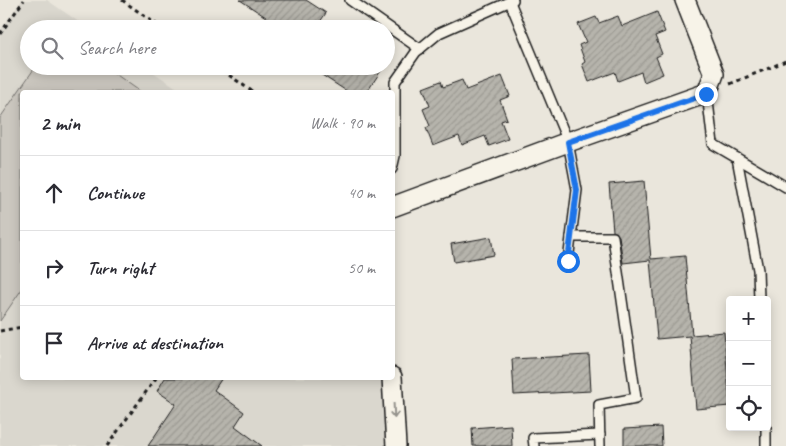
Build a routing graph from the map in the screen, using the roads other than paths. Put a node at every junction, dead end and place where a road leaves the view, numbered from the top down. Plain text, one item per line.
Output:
1 (350, 0) edge
2 (685, 0) edge
3 (512, 1) edge
4 (379, 20) edge
5 (395, 32) edge
6 (420, 49) junction
7 (395, 90) edge
8 (395, 90) edge
9 (706, 94) junction
10 (568, 142) junction
11 (395, 156) edge
12 (737, 158) junction
13 (786, 187) edge
14 (395, 206) edge
15 (571, 237) junction
16 (568, 261) dead end
17 (759, 296) edge
18 (392, 380) edge
19 (766, 431) edge
20 (600, 435) junction
21 (396, 446) edge
22 (534, 446) edge
23 (600, 446) edge
24 (766, 446) edge

1 - 4 lane
2 - 9 street
3 - 6 lane
3 - 10 lane
5 - 6 lane
6 - 7 lane
8 - 11 lane
9 - 10 street
9 - 12 lane
10 - 14 street
10 - 15 lane
12 - 13 lane
12 - 17 lane
15 - 16 lane
15 - 20 lane
18 -> 21 street
19 - 24 lane
20 - 22 lane
20 - 23 lane

